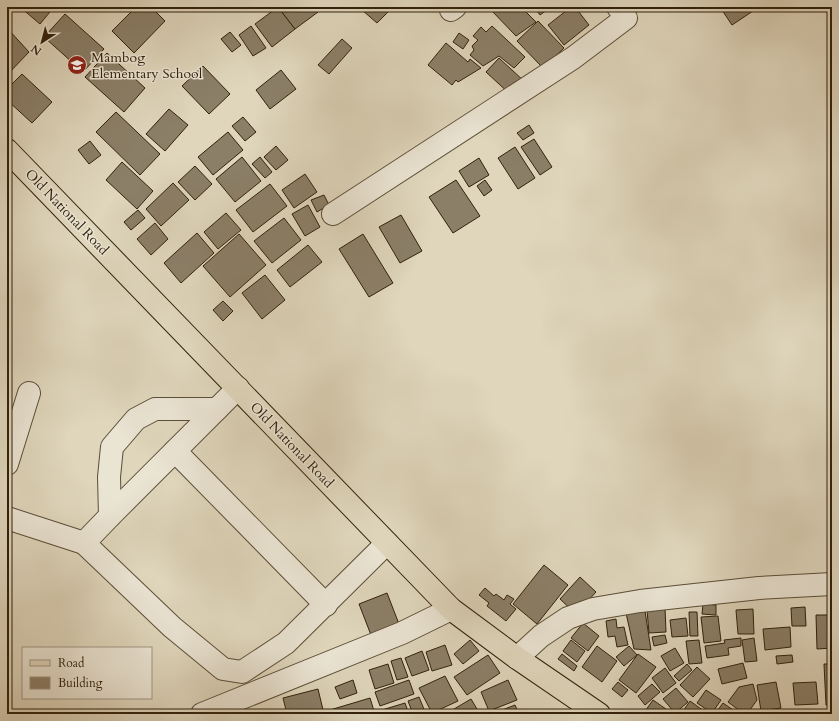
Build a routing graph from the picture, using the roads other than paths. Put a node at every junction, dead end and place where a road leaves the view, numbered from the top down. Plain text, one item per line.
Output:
1 (618, 7) edge
2 (7, 150) edge
3 (333, 214) dead end
4 (238, 388) junction
5 (29, 393) dead end
6 (217, 409) junction
7 (175, 450) junction
8 (7, 464) edge
9 (110, 516) junction
10 (7, 518) edge
11 (84, 543) junction
12 (388, 543) junction
13 (832, 584) edge
14 (326, 605) junction
15 (451, 609) junction
16 (517, 658) junction
17 (202, 714) edge
18 (599, 714) edge

1 - 3 street
2 - 4 main road, Old National Road
4 - 6 street
4 - 12 main road, Old National Road
5 - 8 street
6 - 7 street
6 - 9 street
7 - 9 street
7 - 14 street
9 - 11 street
10 - 11 street
11 - 14 street
12 - 14 street
12 - 15 main road, Old National Road
13 - 16 street
15 - 16 main road, Old National Road
15 - 17 street
16 - 18 main road, Old National Road

